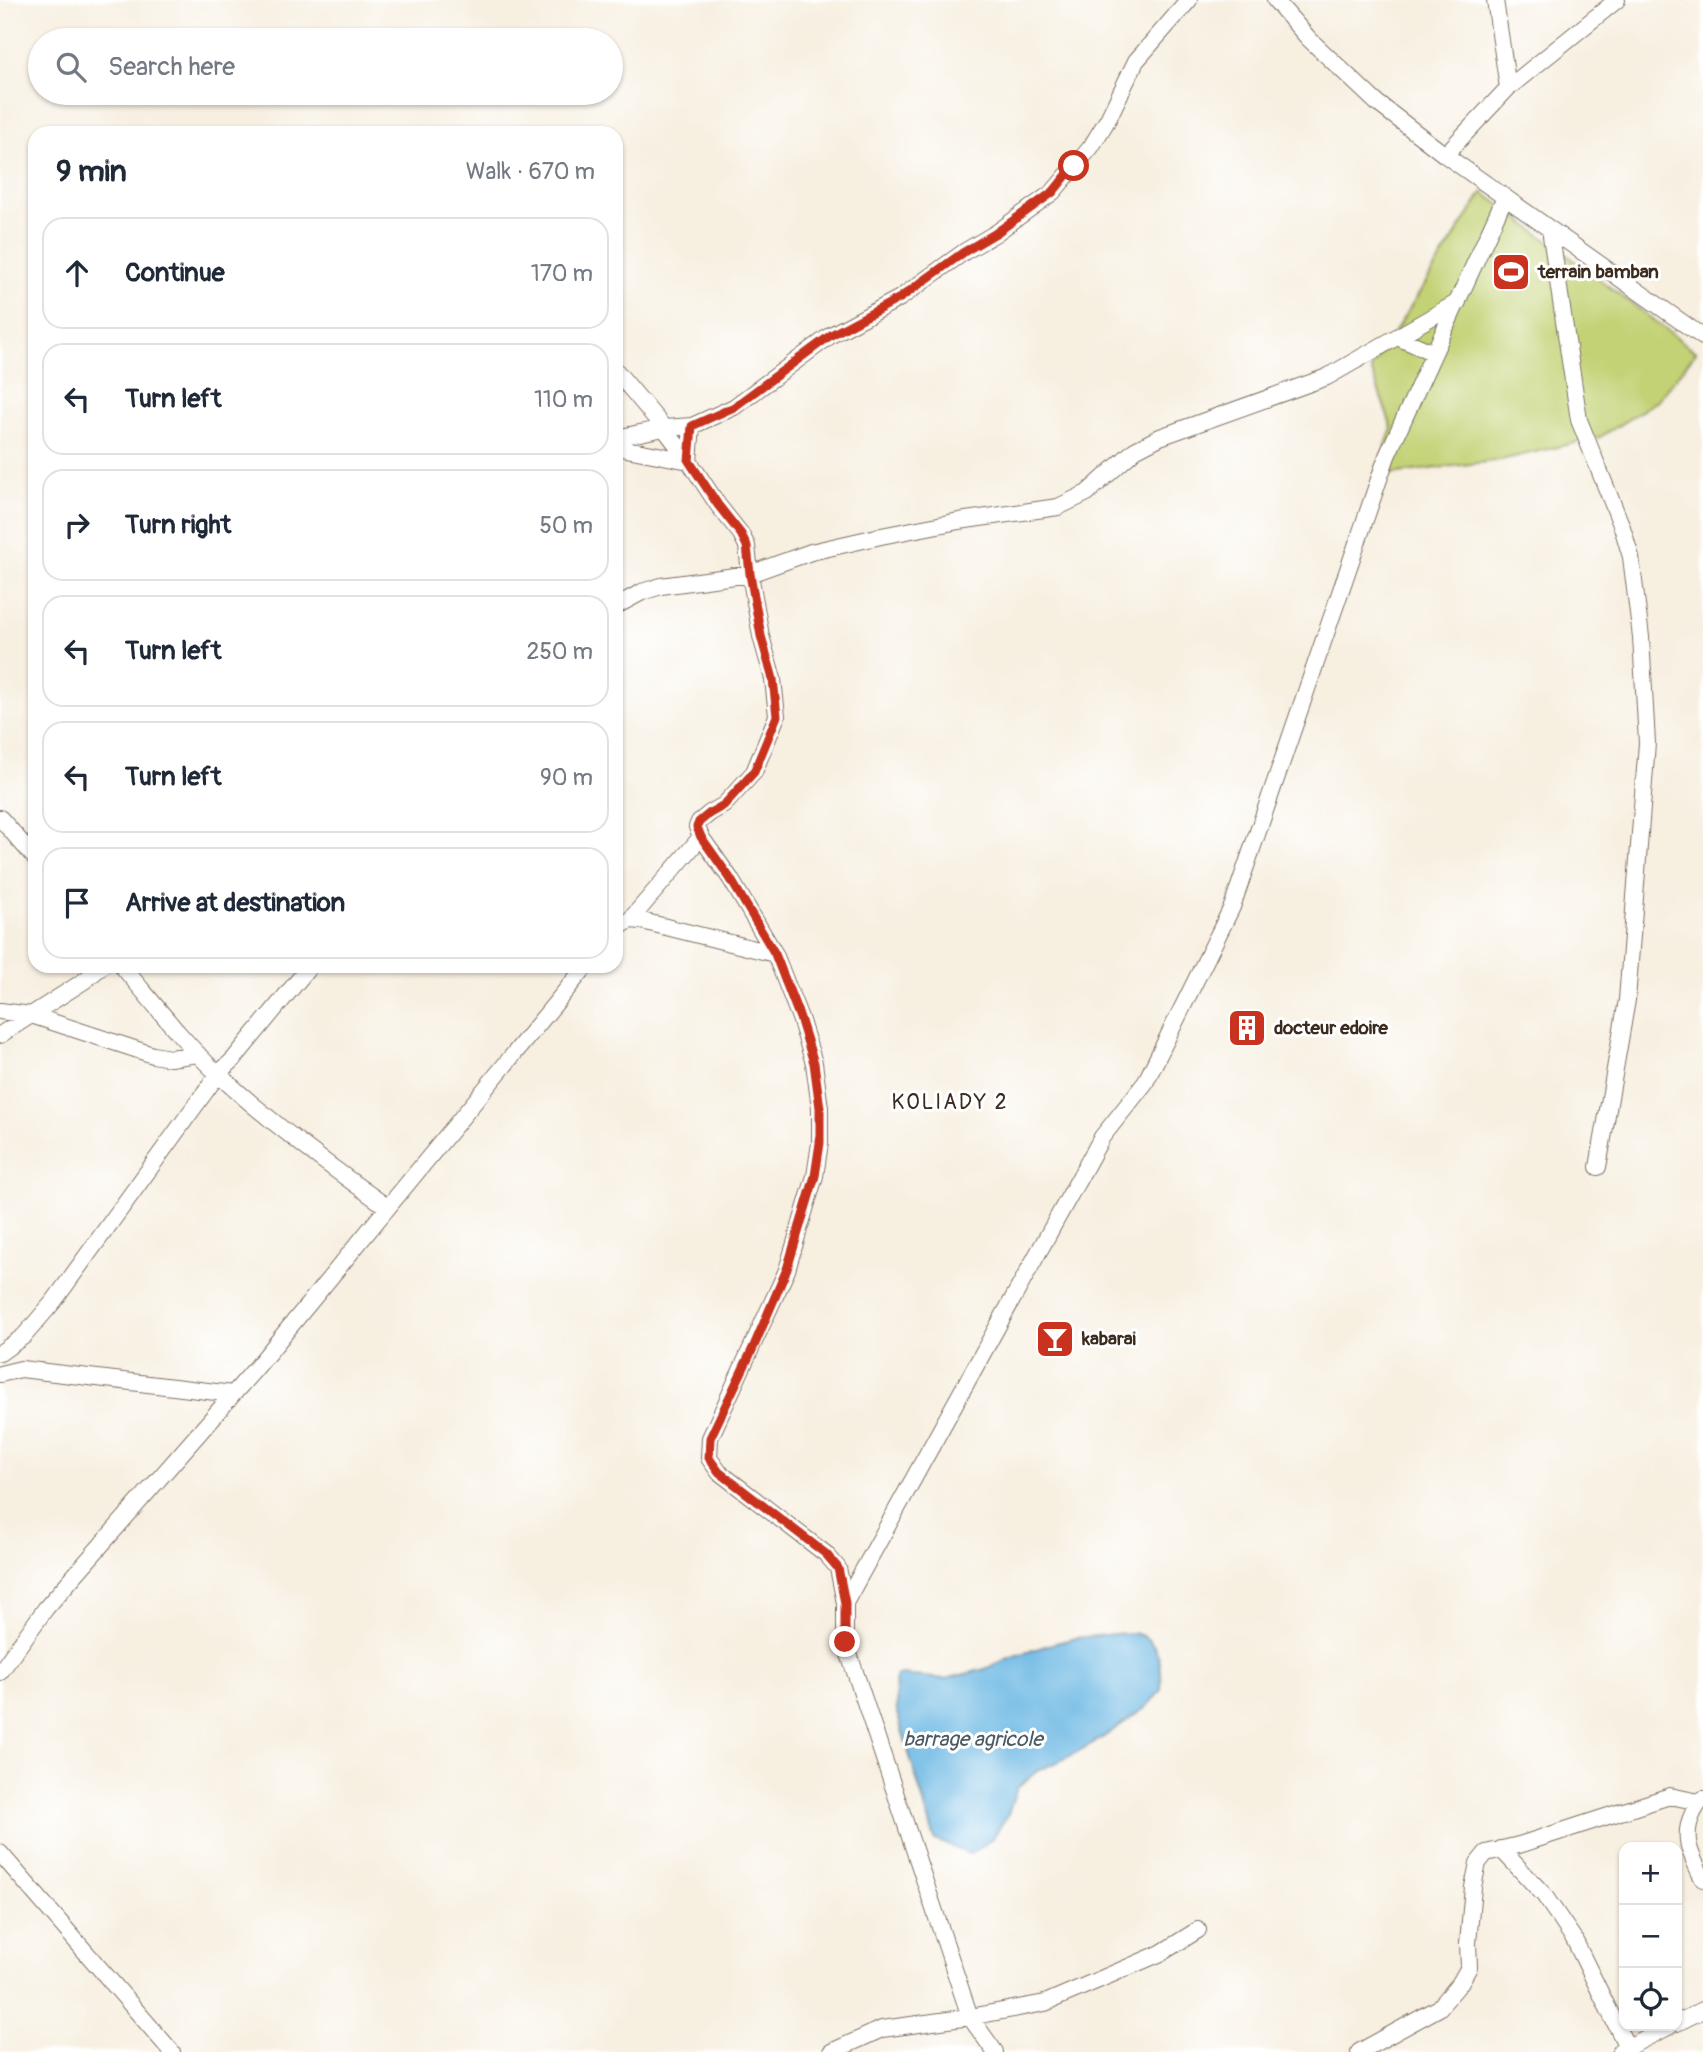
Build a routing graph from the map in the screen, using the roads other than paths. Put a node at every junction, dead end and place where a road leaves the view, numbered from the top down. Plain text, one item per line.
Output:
1 (1189, 0) edge
2 (1275, 0) edge
3 (1495, 0) edge
4 (1618, 0) edge
5 (1508, 88) junction
6 (1445, 155) junction
7 (1505, 197) junction
8 (1550, 229) junction
9 (1458, 302) junction
10 (1397, 337) junction
11 (1703, 337) edge
12 (1434, 353) junction
13 (623, 379) edge
14 (692, 426) junction
15 (664, 428) junction
16 (623, 437) edge
17 (623, 447) edge
18 (689, 461) junction
19 (750, 574) junction
20 (623, 601) edge
21 (0, 818) edge
22 (701, 837) junction
23 (28, 850) edge
24 (630, 920) junction
25 (623, 924) edge
26 (775, 954) junction
27 (94, 973) edge
28 (128, 973) edge
29 (304, 973) edge
30 (580, 973) edge
31 (0, 1011) edge
32 (31, 1015) junction
33 (0, 1035) edge
34 (198, 1054) junction
35 (218, 1074) junction
36 (1598, 1167) dead end
37 (387, 1206) junction
38 (0, 1353) edge
39 (0, 1374) edge
40 (233, 1394) junction
41 (845, 1603) junction
42 (0, 1671) edge
43 (1701, 1800) edge
44 (1502, 1849) junction
45 (0, 1853) edge
46 (1703, 1879) edge
47 (1198, 1930) dead end
48 (1703, 2010) edge
49 (970, 2017) junction
50 (1682, 2020) edge
51 (1660, 2031) edge
52 (1622, 2050) edge
53 (172, 2052) edge
54 (831, 2052) edge
55 (995, 2052) edge
56 (1359, 2052) edge

1 - 14 street
2 - 6 street
3 - 5 street
4 - 5 street
5 - 6 street
6 - 7 street
7 - 8 street
7 - 9 street
8 - 11 street
8 - 36 street
9 - 10 street
9 - 12 street
10 - 12 street
10 - 19 street
12 - 41 street
13 - 15 street
14 - 15 street
14 - 18 street
15 - 16 street
15 - 18 street
17 - 18 street
18 - 19 street
19 - 20 street
19 - 22 street
21 - 23 street
22 - 24 street
22 - 26 street
24 - 25 street
24 - 26 street
26 - 41 street
27 - 32 street
28 - 34 street
29 - 35 street
30 - 37 street
31 - 32 street
32 - 33 street
32 - 34 street
34 - 35 street
35 - 37 street
35 - 38 street
37 - 40 street
39 - 40 street
40 - 42 street
41 - 49 street
43 - 44 street
43 - 46 street
44 - 52 street
44 - 56 street
45 - 53 street
47 - 49 street
48 - 50 street
49 - 54 street
49 - 55 street
51 - 52 street

